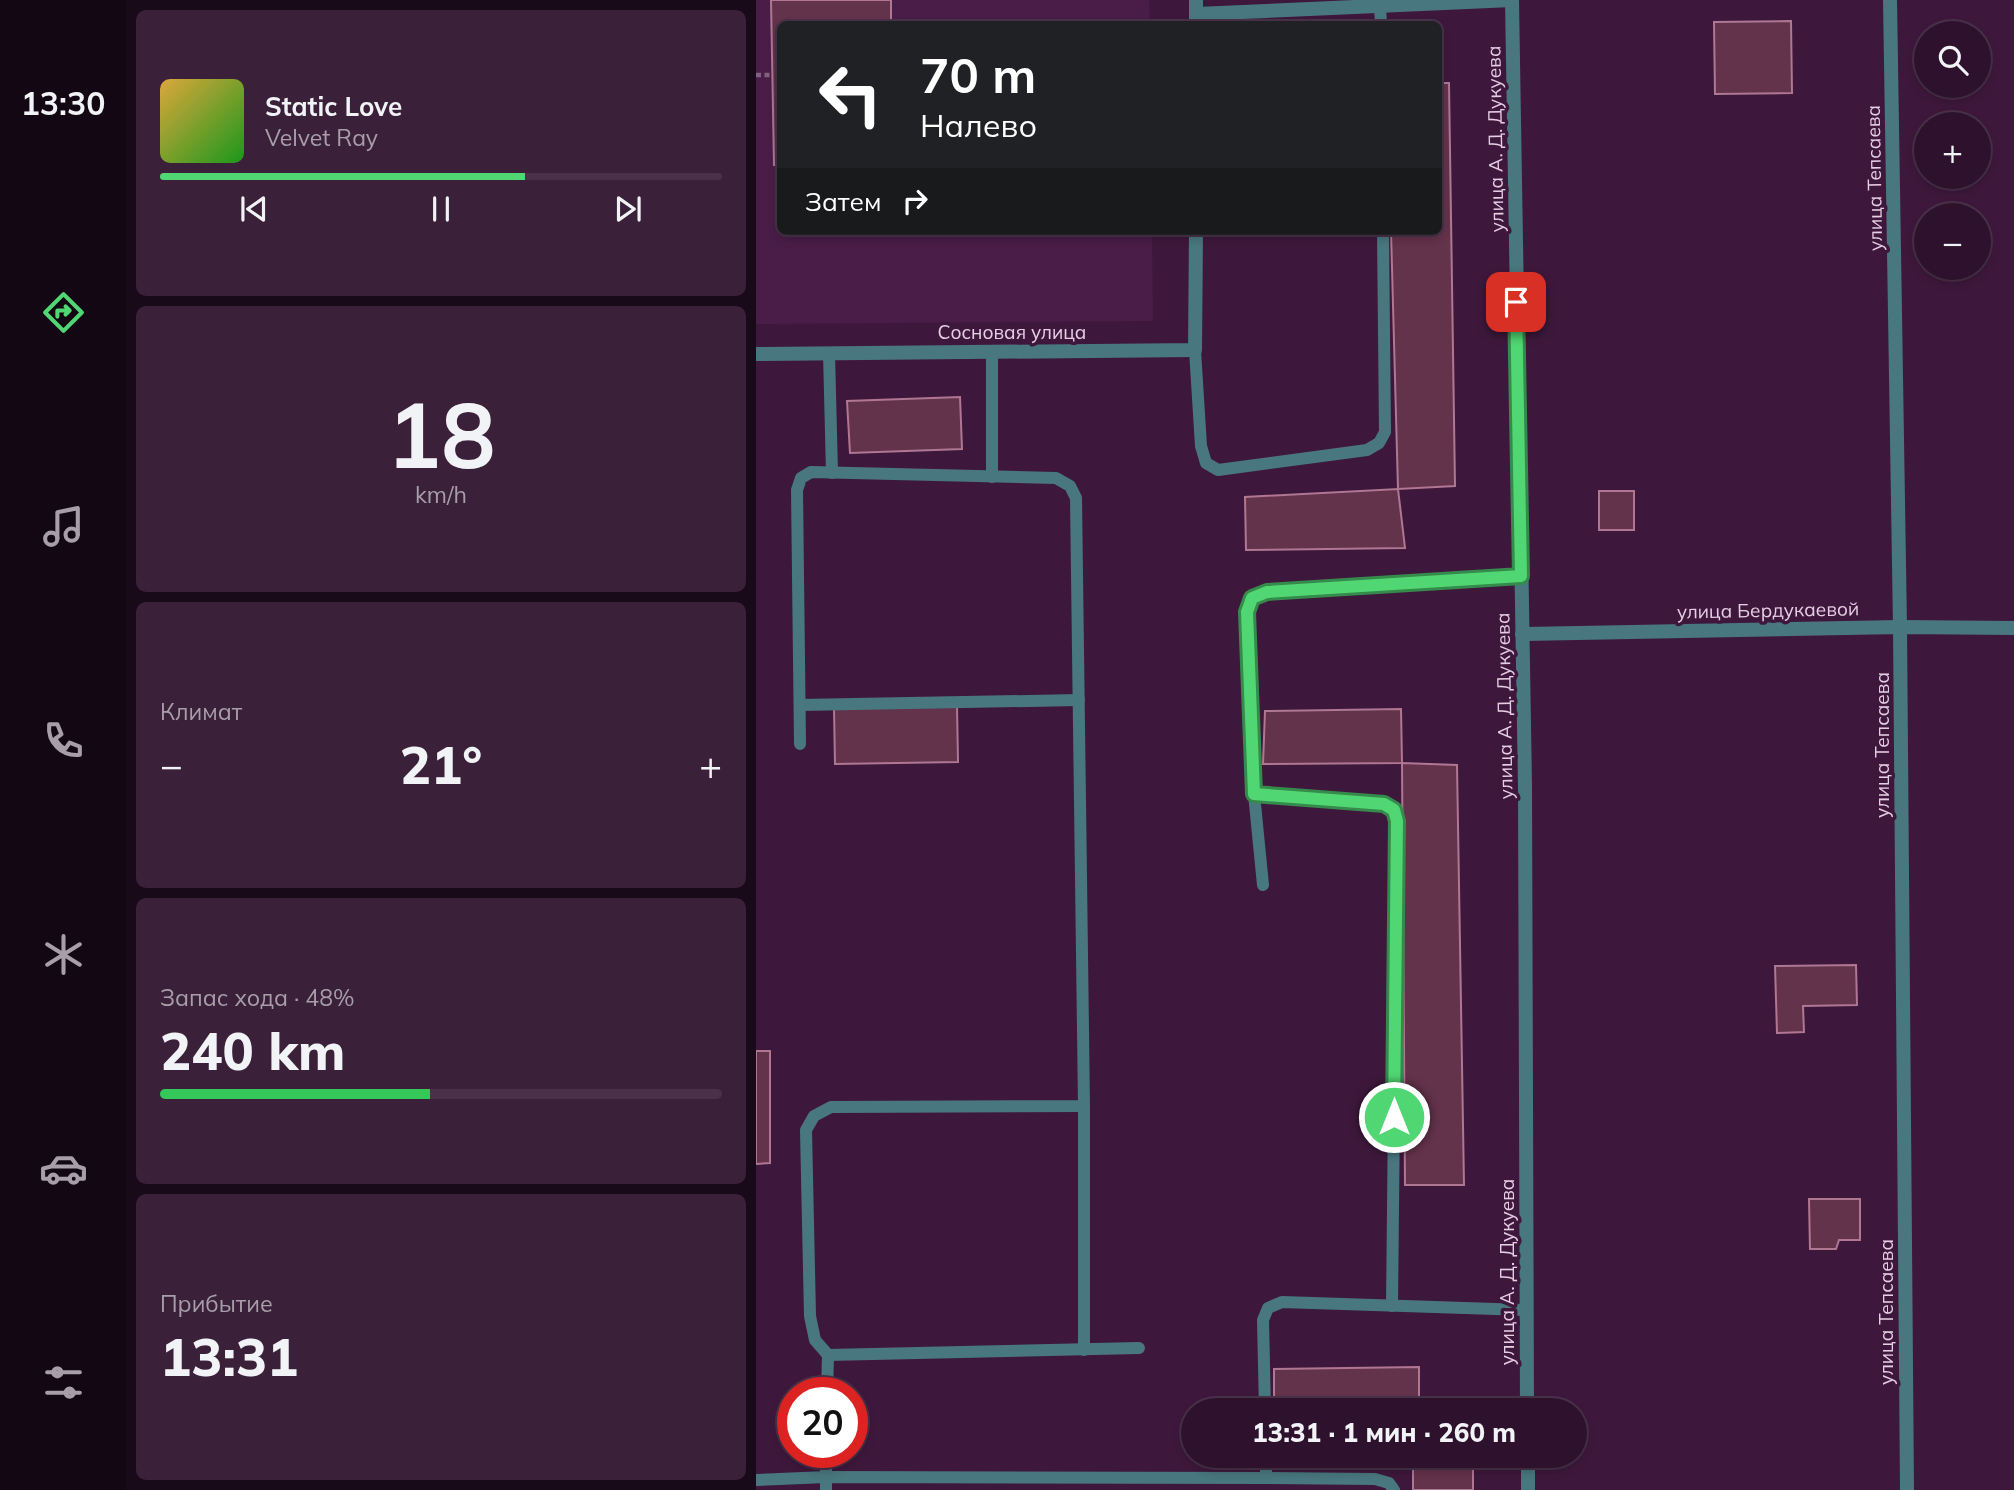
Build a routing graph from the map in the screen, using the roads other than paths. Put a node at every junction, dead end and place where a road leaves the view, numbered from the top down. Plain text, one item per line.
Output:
1 (1512, 0) edge
2 (1891, 0) edge
3 (1380, 7) junction
4 (1196, 13) edge
5 (1381, 21) edge
6 (1196, 235) edge
7 (1383, 235) edge
8 (1195, 350) junction
9 (992, 352) junction
10 (829, 353) junction
11 (756, 354) edge
12 (832, 473) junction
13 (992, 477) junction
14 (1521, 576) junction
15 (1900, 628) junction
16 (2014, 628) edge
17 (1522, 634) junction
18 (1079, 700) junction
19 (800, 705) junction
20 (800, 744) dead end
21 (1254, 794) junction
22 (1263, 885) dead end
23 (1084, 1106) junction
24 (1392, 1306) junction
25 (1525, 1310) junction
26 (1139, 1348) dead end
27 (1084, 1350) junction
28 (828, 1355) junction
29 (827, 1377) edge
30 (1265, 1398) edge
31 (1527, 1398) edge
32 (1266, 1468) edge
33 (1528, 1468) edge
34 (1266, 1478) junction
35 (756, 1480) edge
36 (826, 1484) edge
37 (1068, 1484) edge
38 (1394, 1490) edge
39 (1528, 1490) edge
40 (1907, 1490) edge

1 - 3 street
1 - 14 street, улица А. Д. Дукуева
2 - 15 street, улица Тепсаева
3 - 4 street
3 - 5 lane
6 - 8 street
7 - 8 lane
8 - 9 street, Сосновая улица
9 - 10 street, Сосновая улица
9 - 13 lane
10 - 11 street, Сосновая улица
10 - 12 lane
12 - 13 lane
12 - 19 lane
13 - 18 lane
14 - 17 street, улица А. Д. Дукуева
14 - 21 lane
15 - 16 street, улица Бердукаевой
15 - 17 street, улица Бердукаевой
15 - 40 street, улица Тепсаева
17 - 25 street, улица А. Д. Дукуева
18 - 19 lane
18 - 23 lane
19 - 20 lane
21 - 22 lane
21 - 24 lane
23 - 27 lane
23 - 28 lane
24 - 25 lane
24 - 30 lane
25 - 31 street, улица А. Д. Дукуева
26 - 27 lane
27 - 28 lane
28 - 29 lane
32 - 34 lane
33 - 39 street
34 - 37 lane
34 - 38 lane
35 - 36 lane
36 - 37 lane

